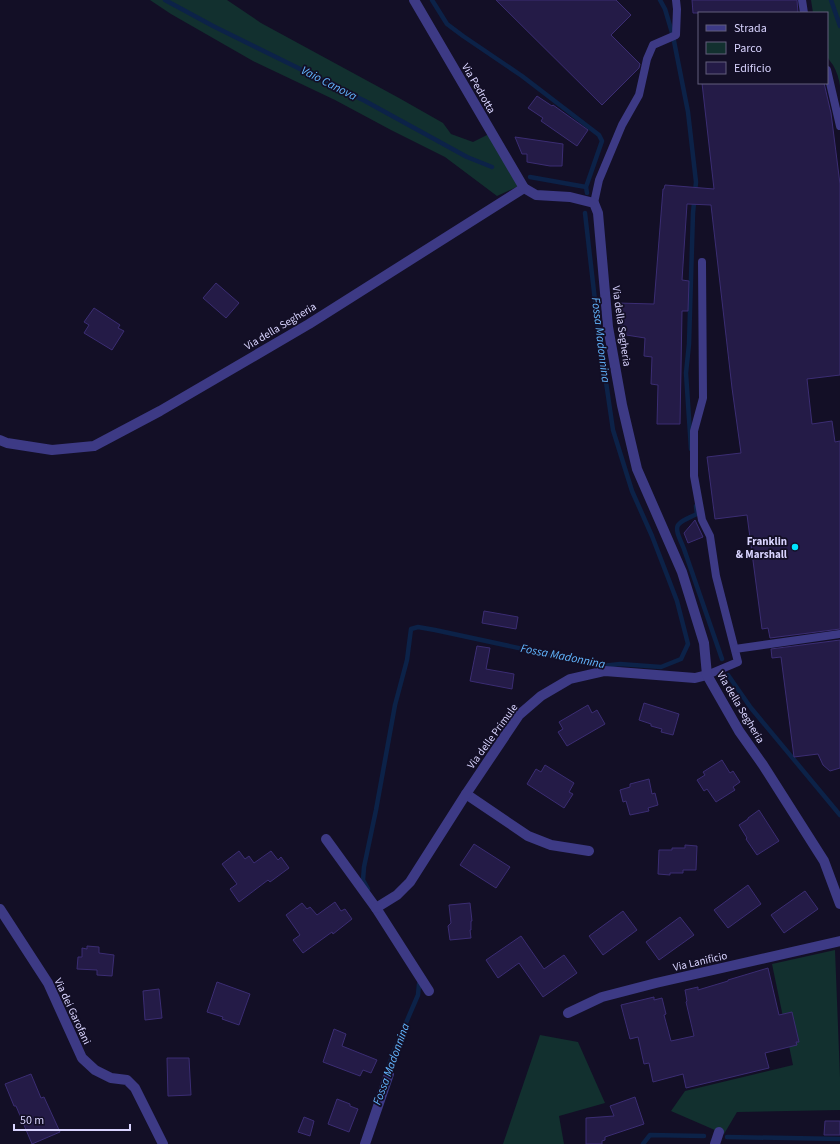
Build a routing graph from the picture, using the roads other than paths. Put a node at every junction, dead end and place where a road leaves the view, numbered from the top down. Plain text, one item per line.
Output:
1 (414, 0) edge
2 (676, 0) edge
3 (802, 0) edge
4 (804, 12) edge
5 (828, 74) edge
6 (840, 126) edge
7 (524, 188) junction
8 (594, 203) junction
9 (702, 262) dead end
10 (0, 440) edge
11 (840, 634) edge
12 (734, 649) junction
13 (707, 675) junction
14 (466, 794) junction
15 (326, 839) dead end
16 (589, 851) dead end
17 (840, 904) edge
18 (376, 908) junction
19 (0, 909) edge
20 (840, 941) edge
21 (429, 991) dead end
22 (568, 1013) dead end
23 (389, 1074) dead end
24 (719, 1132) dead end
25 (163, 1144) edge
26 (365, 1144) edge
27 (715, 1144) edge

1 - 7 street, Via Pedrotta
2 - 8 lane
3 - 4 lane
5 - 6 lane
7 - 8 street
7 - 10 street, Via della Segheria
8 - 13 street, Via della Segheria
9 - 12 lane
11 - 12 lane
12 - 13 lane
13 - 14 street, Via delle Primule
13 - 17 street, Via della Segheria
14 - 16 street
14 - 18 street, Via delle Primule
15 - 18 street
18 - 21 street
19 - 25 street, Via dei Garofani
20 - 22 street, Via Lanificio
23 - 26 street
24 - 27 street

